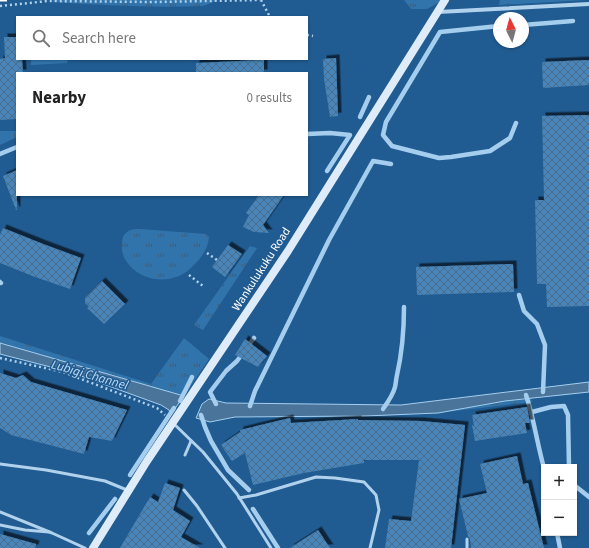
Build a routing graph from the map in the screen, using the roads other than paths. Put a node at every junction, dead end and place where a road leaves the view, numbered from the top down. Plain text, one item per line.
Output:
1 (445, 0) edge
2 (589, 4) edge
3 (438, 12) junction
4 (173, 423) junction
5 (192, 441) junction
6 (184, 455) dead end
7 (0, 464) edge
8 (184, 490) dead end
9 (129, 491) junction
10 (239, 498) junction
11 (0, 512) edge
12 (0, 525) edge
13 (52, 532) junction
14 (467, 539) dead end
15 (85, 548) edge
16 (93, 548) edge
17 (225, 548) edge
18 (271, 548) edge
19 (370, 548) edge
20 (467, 548) edge

1 - 3 main road, Wankulukuku Road
2 - 3 street
3 - 4 main road, Wankulukuku Road
4 - 5 lane
4 - 9 main road, Wankulukuku Road
5 - 6 lane
5 - 10 lane
7 - 9 lane
8 - 17 lane
9 - 16 main road, Wankulukuku Road
10 - 18 lane
10 - 19 lane
11 - 13 lane
12 - 13 lane
13 - 15 lane
14 - 20 lane

